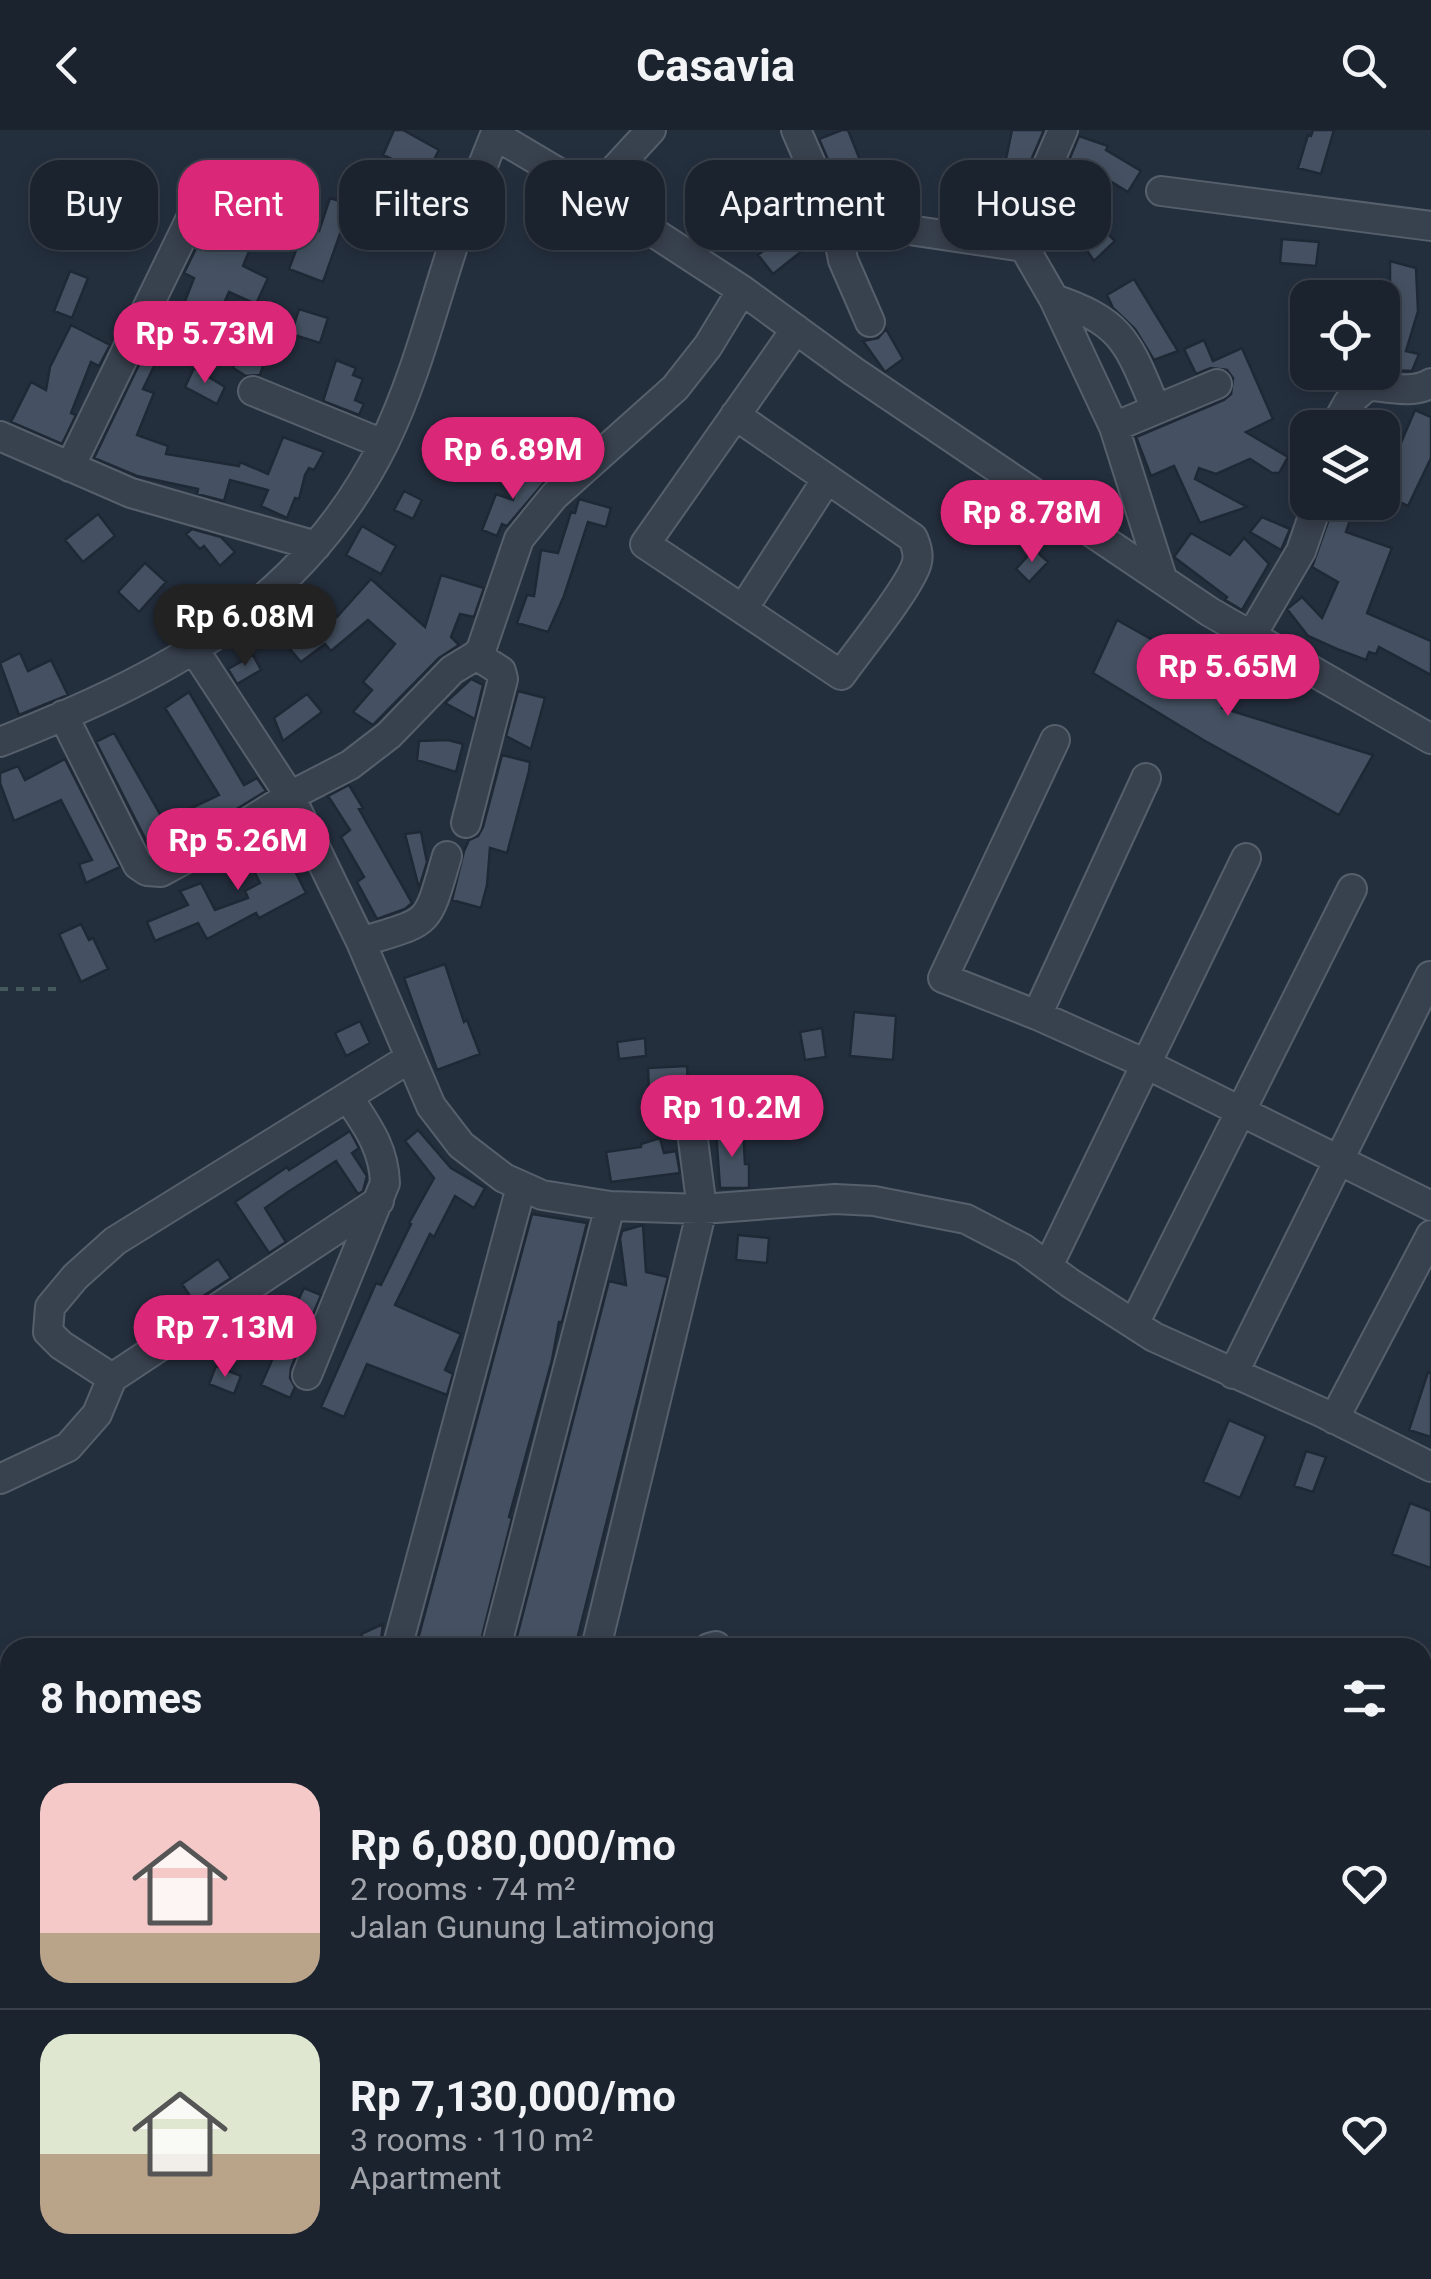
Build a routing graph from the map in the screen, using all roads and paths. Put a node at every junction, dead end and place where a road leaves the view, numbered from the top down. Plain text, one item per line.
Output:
1 (651, 130) edge
2 (796, 130) edge
3 (1063, 130) edge
4 (496, 132) edge
5 (541, 160) edge
6 (623, 160) edge
7 (809, 160) edge
8 (1050, 160) edge
9 (1161, 190) dead end
10 (1431, 226) edge
11 (665, 240) edge
12 (178, 245) edge
13 (840, 250) edge
14 (1026, 250) edge
15 (742, 290) junction
16 (1054, 299) junction
17 (870, 322) dead end
18 (796, 329) junction
19 (1431, 383) edge
20 (1217, 384) dead end
21 (253, 390) dead end
22 (1156, 409) junction
23 (1344, 410) edge
24 (735, 416) junction
25 (1114, 427) junction
26 (0, 436) edge
27 (383, 444) junction
28 (70, 467) junction
29 (826, 479) junction
30 (1312, 520) edge
31 (316, 546) junction
32 (1162, 578) junction
33 (743, 609) junction
34 (1250, 638) junction
35 (195, 651) junction
36 (476, 655) junction
37 (63, 715) junction
38 (1428, 731) edge
39 (1055, 740) dead end
40 (0, 742) edge
41 (1146, 778) dead end
42 (290, 796) junction
43 (466, 822) dead end
44 (447, 856) dead end
45 (1246, 858) dead end
46 (1352, 889) dead end
47 (361, 942) junction
48 (1430, 976) edge
49 (63, 989) dead end
50 (0, 990) edge
51 (1037, 1014) junction
52 (410, 1058) junction
53 (1146, 1064) junction
54 (348, 1097) junction
55 (690, 1109) dead end
56 (1238, 1112) junction
57 (1338, 1161) junction
58 (521, 1187) junction
59 (379, 1201) junction
60 (610, 1206) junction
61 (1431, 1206) edge
62 (702, 1209) junction
63 (1431, 1236) edge
64 (1048, 1266) junction
65 (1134, 1324) junction
66 (1233, 1374) junction
67 (307, 1375) dead end
68 (112, 1378) junction
69 (1334, 1419) junction
70 (1431, 1468) edge
71 (0, 1479) edge
72 (400, 1638) edge
73 (499, 1638) edge
74 (598, 1638) edge

1 - 6 street
2 - 7 street
3 - 8 street
4 - 5 street
4 - 27 street
9 - 10 street
11 - 15 street
12 - 28 street
13 - 17 street
14 - 16 street
15 - 18 street
15 - 36 street
16 - 22 street
16 - 25 street
18 - 24 street
18 - 32 street
19 - 23 street
20 - 22 street
21 - 27 street
22 - 25 street
24 - 29 street
24 - 33 street
25 - 32 street
26 - 28 street
27 - 31 street
28 - 31 street
29 - 33 street
29 - 33 street
30 - 34 street
31 - 35 street
32 - 34 street
34 - 38 street
35 - 37 street
35 - 42 street
36 - 42 street
36 - 43 street
37 - 40 street
37 - 42 street
39 - 51 street
41 - 51 street
42 - 47 street
44 - 47 street
45 - 53 street
46 - 56 street
47 - 52 street
48 - 57 street
49 - 50 path
51 - 53 street
52 - 54 street
52 - 58 street
53 - 56 street
53 - 64 street
54 - 59 street
54 - 68 street
55 - 62 street
56 - 57 street
56 - 65 street
57 - 61 street
57 - 66 street
58 - 60 street
58 - 72 street
59 - 67 street
59 - 68 street
60 - 62 street
60 - 73 street
62 - 64 street
62 - 74 street
63 - 69 street
64 - 65 street
65 - 66 street
66 - 69 street
68 - 71 street
69 - 70 street

